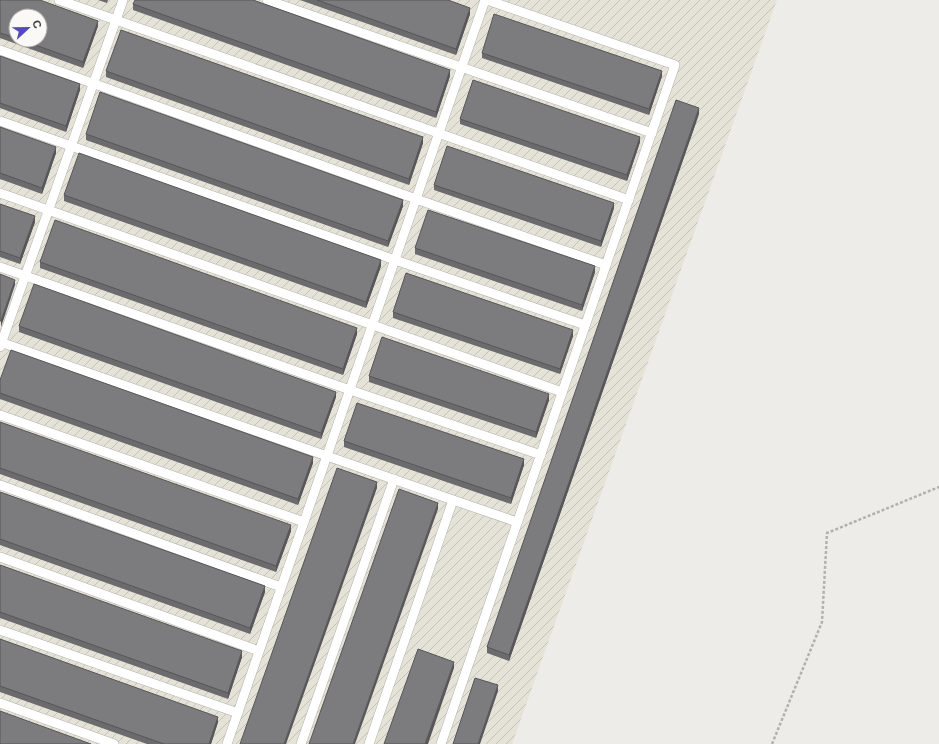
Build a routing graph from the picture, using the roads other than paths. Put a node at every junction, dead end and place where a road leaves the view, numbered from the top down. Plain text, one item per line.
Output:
1 (59, 0) edge
2 (123, 0) edge
3 (267, 0) edge
4 (486, 0) edge
5 (116, 20) junction
6 (0, 50) edge
7 (462, 67) junction
8 (94, 84) junction
9 (0, 121) edge
10 (652, 133) junction
11 (439, 134) junction
12 (72, 146) junction
13 (0, 193) edge
14 (416, 199) junction
15 (629, 200) junction
16 (49, 210) junction
17 (395, 260) junction
18 (606, 265) junction
19 (0, 267) edge
20 (25, 276) junction
21 (372, 325) junction
22 (585, 325) junction
23 (1, 344) edge
24 (350, 390) junction
25 (562, 392) junction
26 (0, 415) edge
27 (541, 455) junction
28 (327, 456) junction
29 (394, 479) junction
30 (0, 485) edge
31 (453, 500) junction
32 (304, 522) junction
33 (518, 522) junction
34 (0, 557) edge
35 (282, 586) junction
36 (0, 630) edge
37 (260, 651) junction
38 (0, 703) edge
39 (238, 713) junction
40 (114, 744) edge
41 (227, 744) edge
42 (301, 744) edge
43 (369, 744) edge
44 (441, 744) edge

1 - 5 lane
2 - 5 lane
3 - 7 lane
4 - 7 lane
4 - 10 lane
5 - 8 lane
5 - 11 lane
6 - 8 lane
7 - 10 lane
7 - 11 lane
8 - 12 lane
8 - 14 lane
9 - 12 lane
10 - 15 lane
11 - 14 lane
11 - 15 lane
12 - 16 lane
12 - 17 lane
13 - 16 lane
14 - 17 lane
14 - 18 lane
15 - 18 lane
16 - 20 lane
16 - 21 lane
17 - 21 lane
17 - 22 lane
18 - 22 lane
19 - 20 lane
20 - 23 lane
20 - 24 lane
21 - 24 lane
21 - 25 lane
22 - 25 lane
23 - 28 lane
24 - 27 lane
24 - 28 lane
25 - 27 lane
26 - 32 lane
27 - 33 lane
28 - 29 lane
28 - 32 lane
29 - 31 lane
29 - 42 lane
30 - 35 lane
31 - 33 lane
31 - 43 lane
32 - 35 lane
33 - 44 lane
34 - 37 lane
35 - 37 lane
36 - 39 lane
37 - 39 lane
38 - 40 lane
39 - 41 lane

